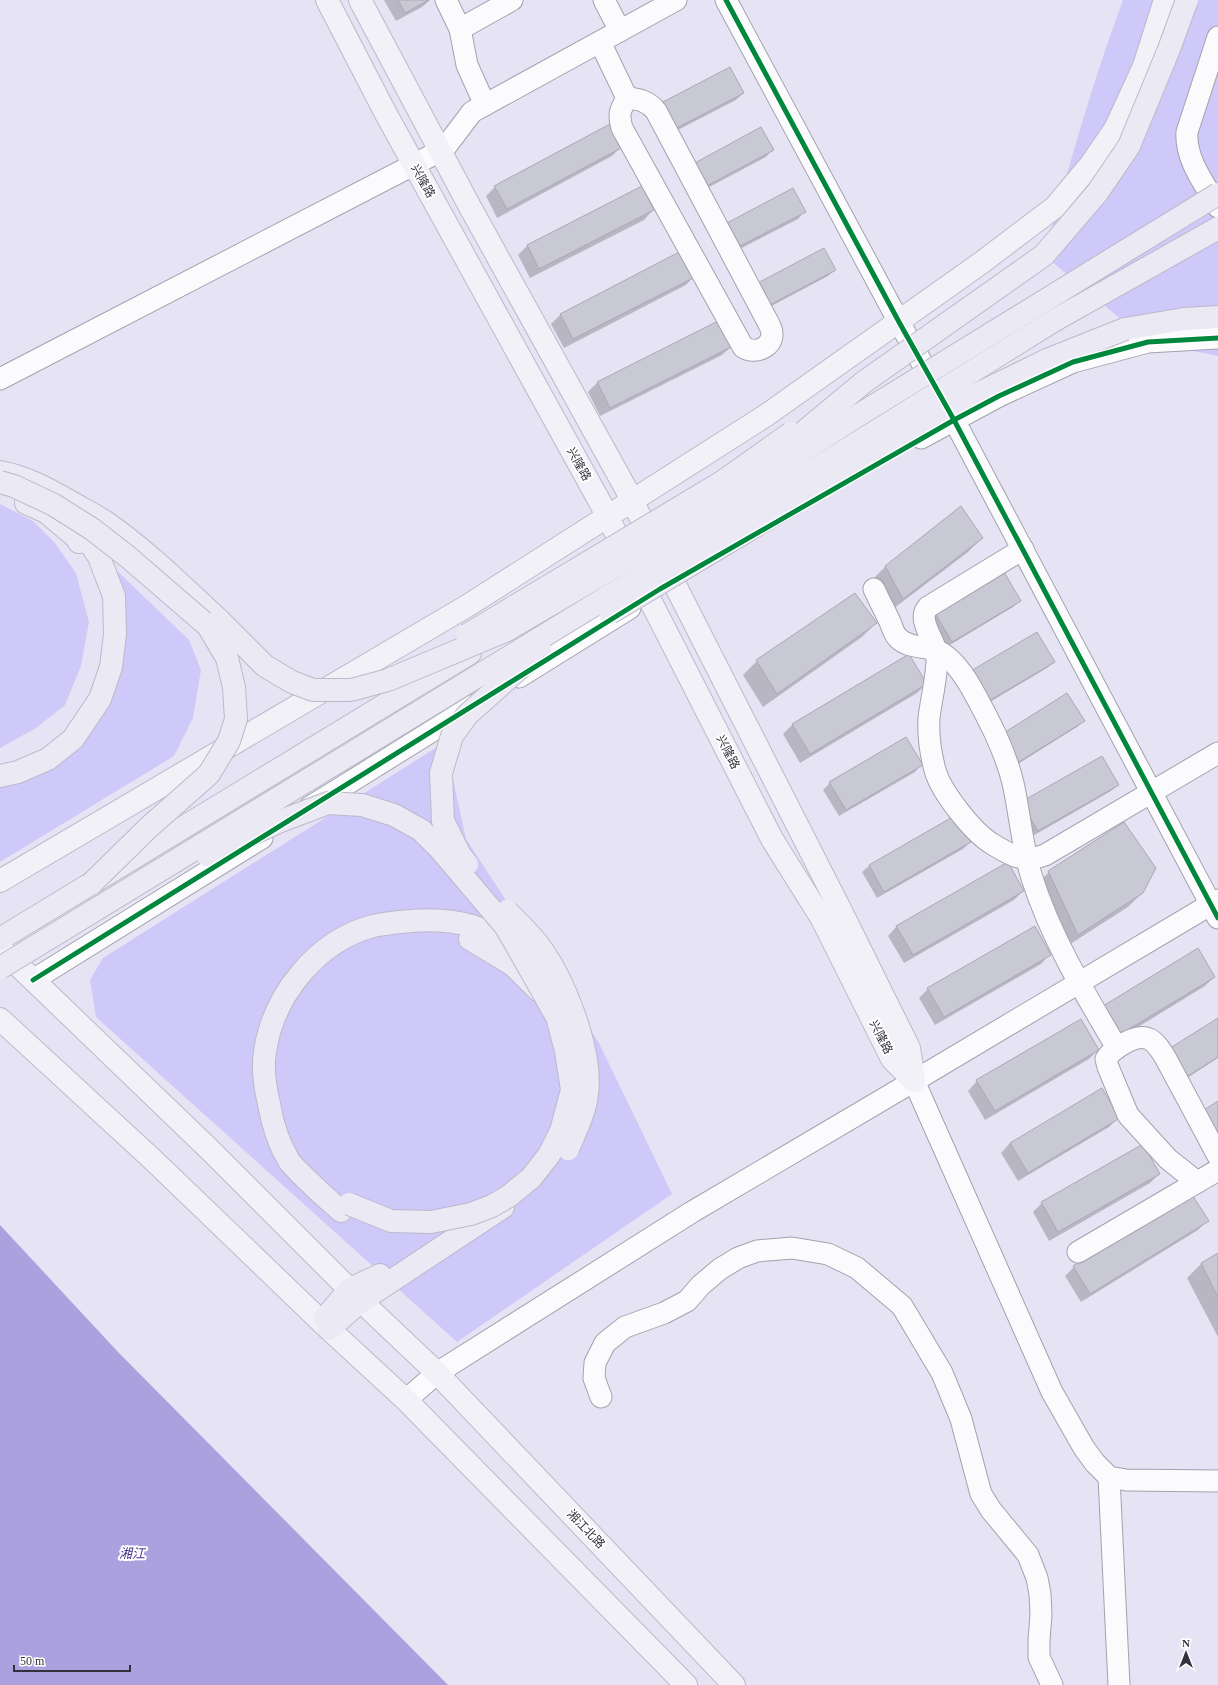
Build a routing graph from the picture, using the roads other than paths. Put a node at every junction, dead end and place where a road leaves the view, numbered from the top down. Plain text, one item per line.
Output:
1 (327, 0) edge
2 (360, 0) edge
3 (446, 0) edge
4 (512, 0) edge
5 (604, 0) edge
6 (676, 0) edge
7 (726, 0) edge
8 (1165, 0) edge
9 (1187, 0) edge
10 (460, 29) junction
11 (620, 31) junction
12 (1218, 37) edge
13 (600, 42) junction
14 (627, 98) junction
15 (485, 105) junction
16 (442, 150) junction
17 (414, 165) junction
18 (1218, 194) edge
19 (1218, 207) edge
20 (1218, 228) edge
21 (1218, 317) edge
22 (899, 322) junction
23 (1218, 338) edge
24 (0, 379) edge
25 (864, 382) junction
26 (972, 396) junction
27 (954, 420) junction
28 (0, 472) edge
29 (0, 480) edge
30 (0, 492) edge
31 (632, 501) junction
32 (607, 517) junction
33 (711, 522) junction
34 (1023, 549) junction
35 (674, 581) junction
36 (874, 589) dead end
37 (109, 596) junction
38 (648, 597) junction
39 (592, 607) junction
40 (507, 630) junction
41 (936, 650) junction
42 (520, 667) junction
43 (414, 669) junction
44 (1218, 753) edge
45 (0, 769) edge
46 (0, 776) edge
47 (1150, 793) junction
48 (1026, 859) junction
49 (0, 881) edge
50 (91, 884) junction
51 (124, 892) junction
52 (1216, 907) edge
53 (0, 940) edge
54 (0, 948) edge
55 (0, 968) edge
56 (33, 980) junction
57 (1079, 983) junction
58 (0, 1019) edge
59 (1117, 1048) junction
60 (914, 1081) junction
61 (1218, 1156) edge
62 (1218, 1170) edge
63 (1197, 1182) junction
64 (513, 1194) junction
65 (1078, 1252) dead end
66 (356, 1295) junction
67 (325, 1326) junction
68 (437, 1373) junction
69 (601, 1397) dead end
70 (406, 1400) junction
71 (1109, 1477) junction
72 (1218, 1481) edge
73 (686, 1685) edge
74 (734, 1685) edge
75 (1052, 1685) edge
76 (1119, 1685) edge

1 - 17 main road, 兴隆路
2 - 16 main road, 兴隆路
3 - 10 street
4 - 10 street
5 - 11 street
6 - 11 street
7 - 22 street
8 - 22 main road
9 - 25 highway, bridge
10 - 15 street
11 - 13 street
12 - 19 street
13 - 14 street
13 - 15 street
14 - 14 street
15 - 16 street
16 - 17 street
16 - 31 main road, 兴隆路
17 - 24 street
17 - 32 main road, 兴隆路
18 - 33 highway, bridge
20 - 33 highway, bridge
21 - 26 highway, bridge
22 - 27 street
22 - 31 main road
23 - 27 street
25 - 33 highway, bridge
25 - 43 highway, bridge
26 - 33 highway, bridge
26 - 42 highway, bridge
27 - 34 street
27 - 35 street
28 - 43 highway, bridge
29 - 37 highway
29 - 50 highway, bridge
30 - 37 highway
31 - 32 main road
31 - 35 main road, 兴隆路
32 - 38 main road, 兴隆路
32 - 49 main road
33 - 39 highway, bridge
33 - 40 highway, bridge
34 - 41 street
34 - 47 street
35 - 38 street
35 - 60 main road, 兴隆路
36 - 41 street
37 - 45 highway
37 - 46 highway
38 - 56 street
38 - 60 main road, 兴隆路
39 - 42 highway, bridge
39 - 51 highway, bridge
40 - 43 highway, bridge
40 - 50 highway, bridge
41 - 48 street
41 - 48 street
42 - 64 highway, bridge
44 - 47 street
47 - 48 street
47 - 52 street
48 - 57 street
50 - 53 highway
51 - 55 highway, bridge
51 - 64 highway, bridge
52 - 57 street
54 - 56 main road, 湘江北路
56 - 66 main road, 湘江北路
57 - 59 street
57 - 60 street
58 - 67 main road
59 - 61 street
59 - 63 street
60 - 68 street
60 - 71 street
62 - 63 street
63 - 65 street
64 - 66 highway
66 - 67 highway
66 - 68 main road, 湘江北路
67 - 70 main road
68 - 70 street
68 - 74 main road, 湘江北路
69 - 75 street
70 - 73 main road
71 - 72 street
71 - 76 street

